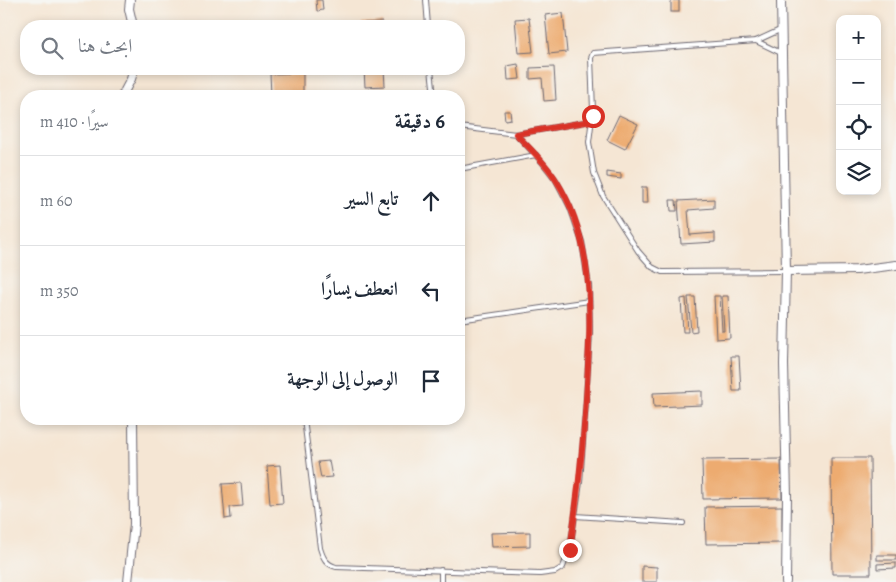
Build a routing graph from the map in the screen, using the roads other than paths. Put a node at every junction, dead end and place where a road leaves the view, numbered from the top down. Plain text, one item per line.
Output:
1 (130, 0) edge
2 (426, 0) edge
3 (781, 0) edge
4 (132, 20) edge
5 (428, 20) edge
6 (782, 29) junction
7 (756, 41) junction
8 (782, 53) junction
9 (132, 75) edge
10 (432, 75) edge
11 (125, 90) edge
12 (434, 90) edge
13 (591, 121) junction
14 (465, 128) edge
15 (516, 134) junction
16 (536, 156) junction
17 (465, 168) edge
18 (896, 265) edge
19 (786, 271) junction
20 (589, 301) junction
21 (465, 319) edge
22 (133, 425) edge
23 (305, 425) edge
24 (574, 516) junction
25 (683, 523) dead end
26 (441, 570) junction
27 (128, 582) edge
28 (441, 582) edge
29 (786, 582) edge

1 - 4 street
2 - 5 lane
3 - 6 street
6 - 7 lane
6 - 8 street
7 - 8 lane
7 - 13 lane
8 - 19 street
9 - 11 street
10 - 12 lane
13 - 15 lane
13 - 19 lane
14 - 15 lane
15 - 16 lane
16 - 17 lane
16 - 20 lane
18 - 19 street
19 - 29 street
20 - 21 lane
20 - 24 lane
22 - 27 street
23 - 26 lane
24 - 25 lane
24 - 26 lane
26 - 28 lane

